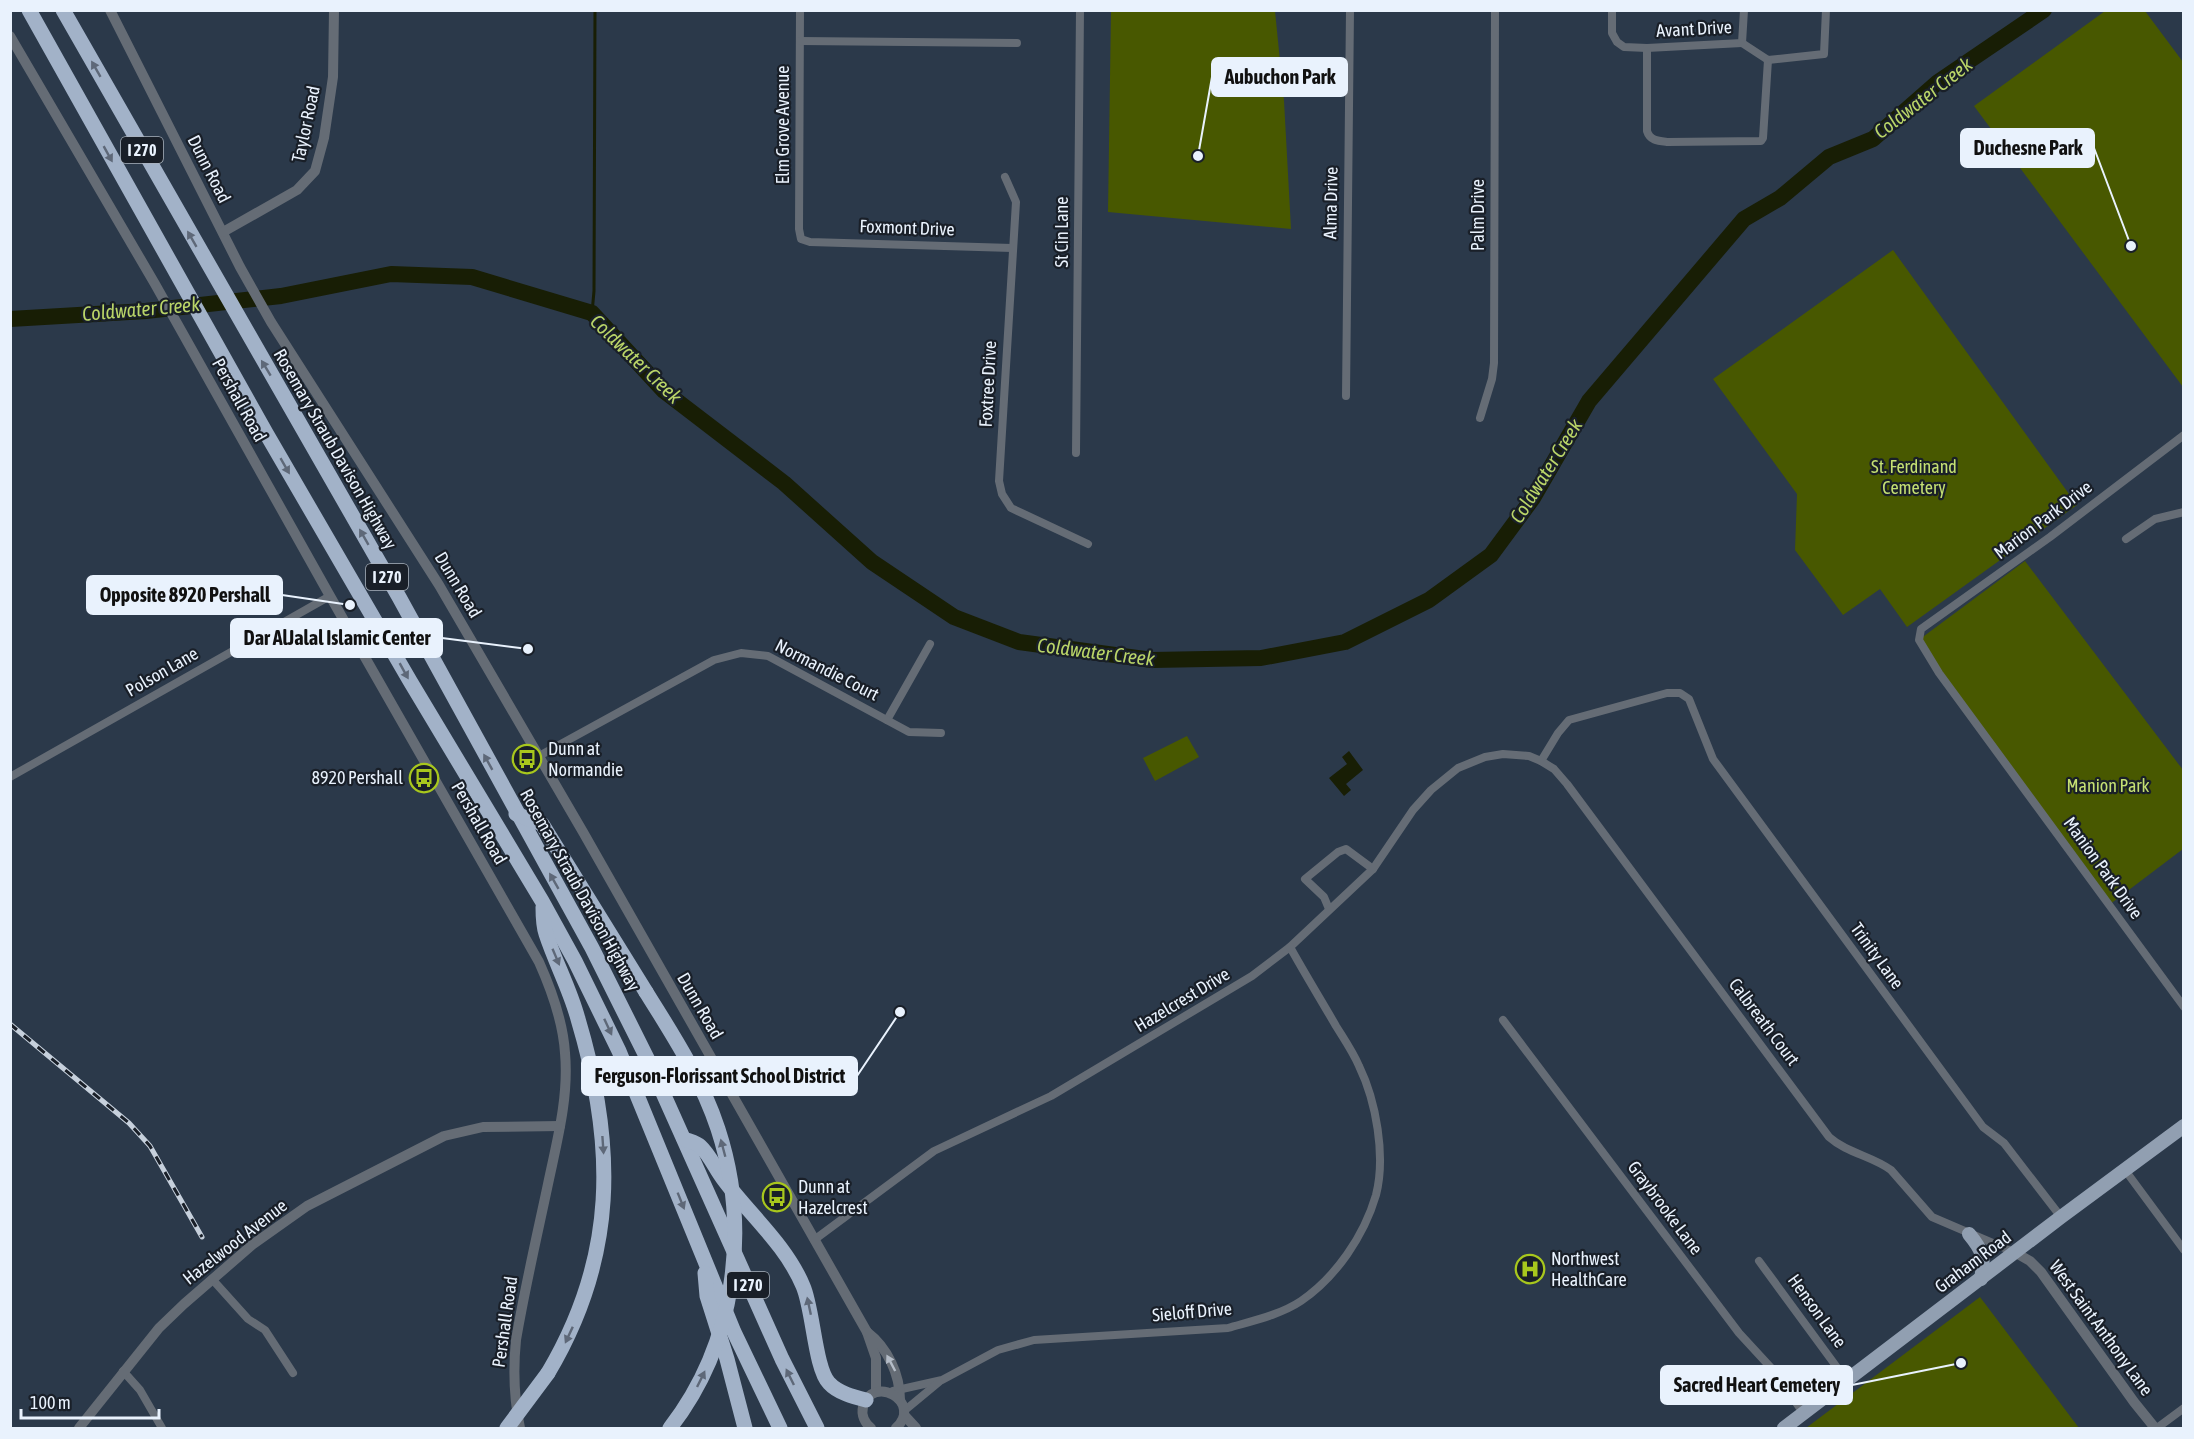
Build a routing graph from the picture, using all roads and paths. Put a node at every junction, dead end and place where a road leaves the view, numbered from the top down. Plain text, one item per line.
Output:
1 (29, 10) edge
2 (63, 10) edge
3 (110, 10) edge
4 (334, 10) edge
5 (800, 10) edge
6 (1080, 10) edge
7 (1350, 10) edge
8 (1495, 10) edge
9 (1612, 10) edge
10 (1744, 10) edge
11 (1826, 10) edge
12 (10, 36) edge
13 (800, 41) junction
14 (1017, 42) dead end
15 (1742, 43) junction
16 (1647, 48) junction
17 (1768, 60) junction
18 (1005, 177) dead end
19 (223, 232) junction
20 (801, 239) joint
21 (1012, 248) junction
22 (1346, 396) dead end
23 (1480, 418) dead end
24 (2184, 435) edge
25 (1076, 453) dead end
26 (2184, 512) edge
27 (2126, 538) dead end
28 (1088, 544) dead end
29 (330, 596) junction
30 (1921, 629) joint
31 (930, 644) dead end
32 (887, 720) junction
33 (941, 733) dead end
34 (539, 756) junction
35 (1529, 756) joint
36 (1541, 761) junction
37 (10, 777) edge
38 (516, 814) junction
39 (1373, 869) junction
40 (542, 901) junction
41 (1329, 909) junction
42 (1290, 947) junction
43 (2184, 1007) edge
44 (1503, 1020) dead end
45 (560, 1126) junction
46 (2184, 1126) edge
47 (684, 1139) junction
48 (2125, 1170) junction
49 (2061, 1217) junction
50 (1968, 1234) junction
51 (814, 1240) junction
52 (2184, 1250) edge
53 (2016, 1253) junction
54 (703, 1255) junction
55 (1760, 1261) dead end
56 (212, 1279) junction
57 (1981, 1279) junction
58 (867, 1332) junction
59 (123, 1371) junction
60 (293, 1372) dead end
61 (942, 1380) junction
62 (1847, 1381) junction
63 (900, 1395) junction
64 (871, 1396) junction
65 (2184, 1408) edge
66 (904, 1413) junction
67 (1804, 1414) junction
68 (79, 1428) edge
69 (162, 1428) edge
70 (507, 1428) edge
71 (520, 1428) edge
72 (670, 1428) edge
73 (745, 1428) edge
74 (780, 1428) edge
75 (817, 1428) edge
76 (871, 1428) edge
77 (896, 1428) edge
78 (916, 1428) edge
79 (1784, 1428) edge
80 (2156, 1428) edge

1 -> 40 highway, I 270
38 -> 2 highway, Rosemary Straub Davison Highway / I 270
3 - 19 street, Dunn Road
4 - 19 street, Taylor Road
5 - 13 street, Elm Grove Avenue
6 - 25 street, St Cin Lane
7 - 22 street, Alma Drive
8 - 23 street, Palm Drive
9 - 16 street, Avant Drive
10 - 15 street, Avant Drive
11 - 17 street
12 - 29 street, Pershall Road
13 - 14 street
13 - 20 street, Elm Grove Avenue
15 - 16 street, Avant Drive
15 - 17 street
16 - 17 street
18 - 21 street, Foxtree Drive
19 - 34 street, Dunn Road
20 - 21 street, Foxmont Drive
21 - 28 street, Foxtree Drive
24 - 30 street, Marion Park Drive
26 - 27 street
29 - 37 street, Polson Lane
29 - 45 street, Pershall Road
30 - 43 street, Manion Park Drive
31 - 32 street
32 - 33 street, Normandie Court
32 - 34 street, Normandie Court
34 - 51 street, Dunn Road
35 - 36 street, Calbreath Court
35 - 39 street, Hazelcrest Drive
36 - 49 street, Trinity Lane
36 - 50 street, Calbreath Court
47 -> 38 highway, Rosemary Straub Davison Highway / I 270
72 -> 38 highway, bridge
39 - 41 street, Hazelcrest Drive
39 - 41 street
40 -> 54 highway, I 270
40 -> 70 highway, bridge
41 - 42 street, Hazelcrest Drive
42 - 51 street, Hazelcrest Drive
42 - 61 street, Sieloff Drive
44 - 67 street, Graybrooke Lane
45 - 56 street, Hazelwood Avenue
45 - 71 street, Pershall Road
46 - 48 main road, Graham Road
64 -> 47 highway
75 -> 47 highway, Rosemary Straub Davison Highway / I 270
48 - 49 main road, Graham Road
48 - 52 street
49 - 53 main road, Graham Road
50 - 53 street, Calbreath Court
50 - 57 main road
51 - 58 street, Dunn Road
53 - 57 main road, Graham Road
53 - 80 street, West Saint Anthony Lane
54 - 73 highway
54 - 74 highway, I 270
55 - 62 street, Henson Lane
56 - 59 street, Hazelwood Avenue
56 - 60 street
57 - 62 main road, Graham Road
63 -> 58 street, Dunn Road
58 - 64 street, Dunn Road
59 - 68 street, Hazelwood Avenue
59 - 69 street
61 - 63 street, Sieloff Drive
61 - 66 street, Sieloff Drive
62 - 67 main road, Graham Road
63 - 64 street
63 - 66 street, Dunn Road
64 - 76 street, Dunn Road
65 - 80 street
66 - 77 street
66 - 78 street
67 - 79 main road, Graham Road

